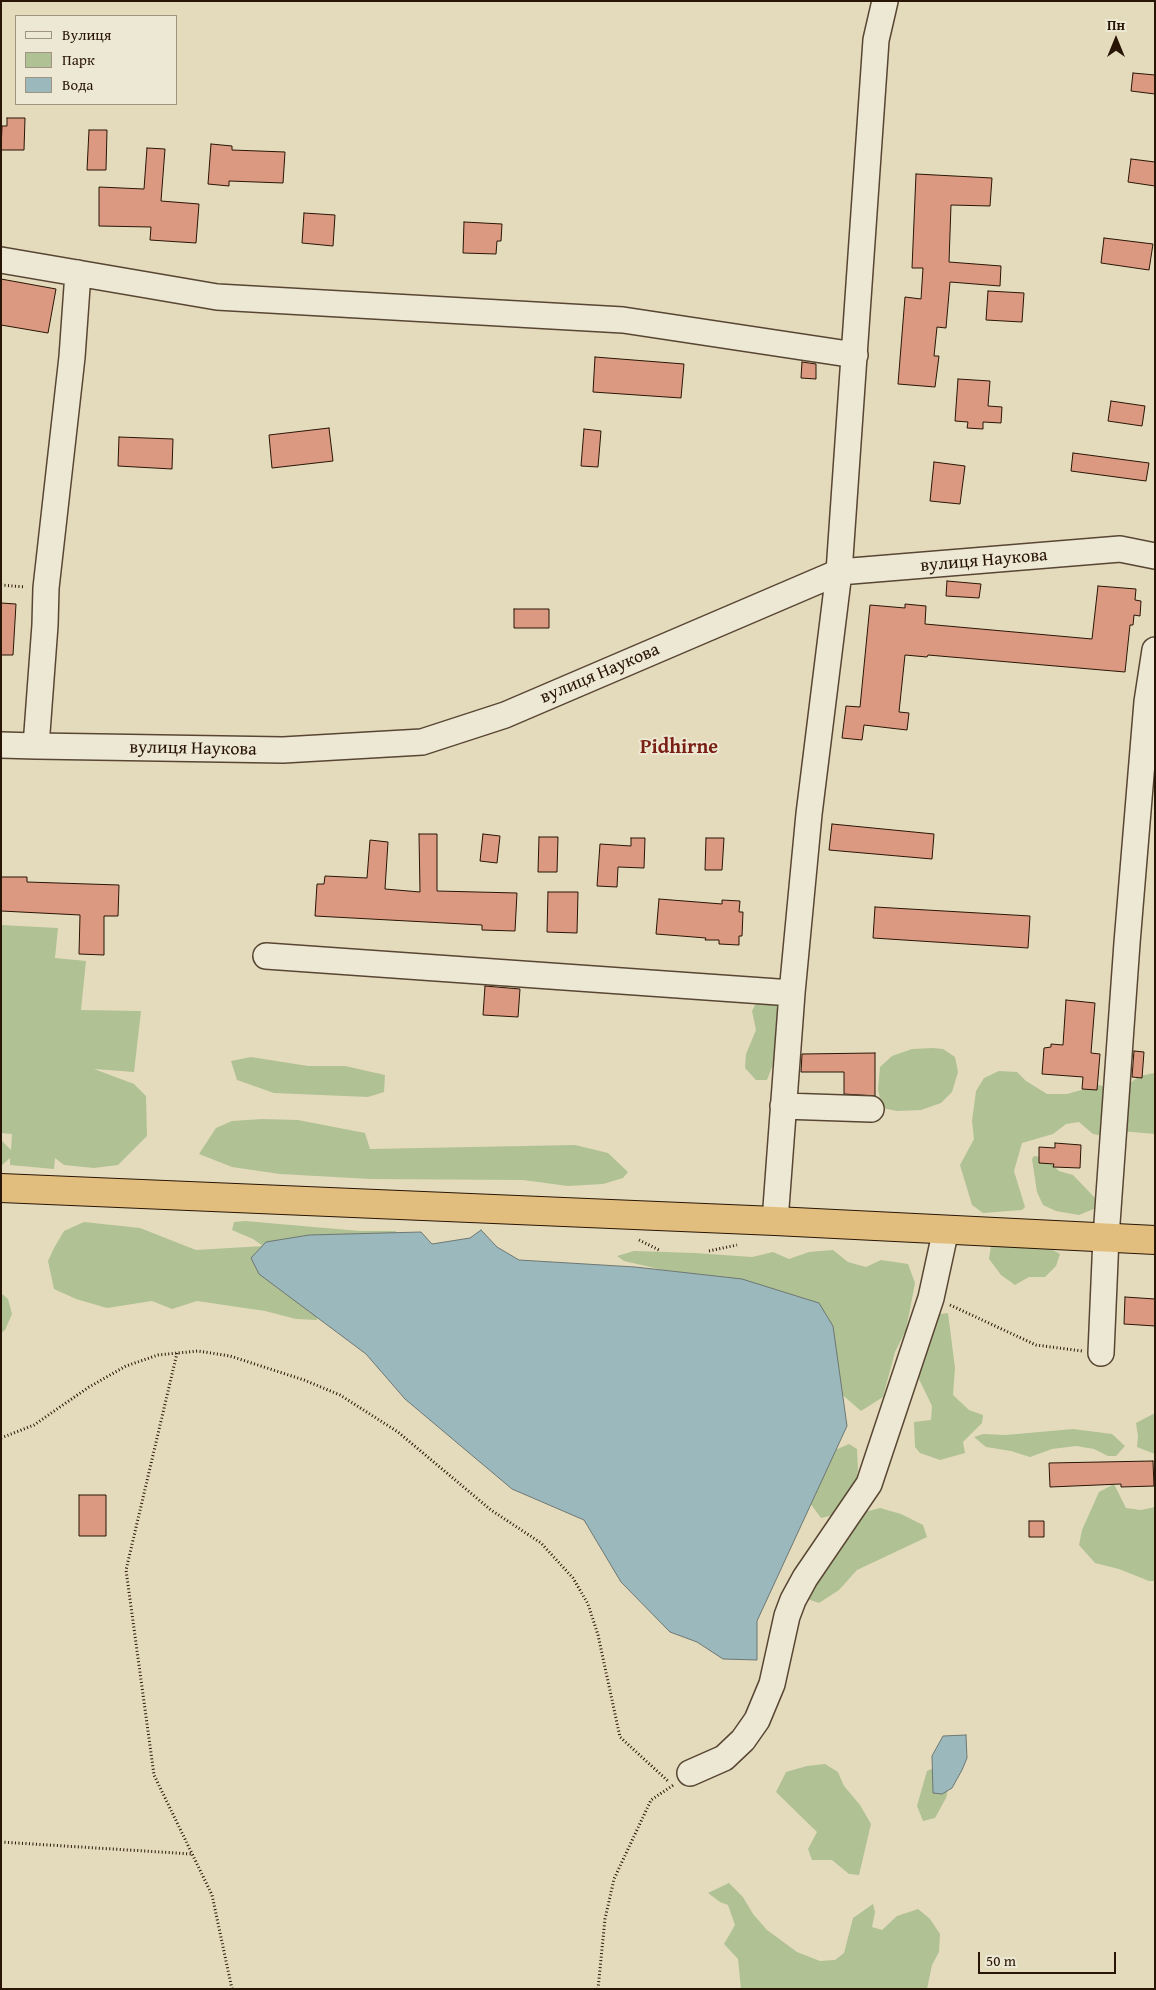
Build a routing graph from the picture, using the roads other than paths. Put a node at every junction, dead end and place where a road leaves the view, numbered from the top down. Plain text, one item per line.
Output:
1 (885, 1) edge
2 (1, 260) edge
3 (78, 273) junction
4 (855, 355) junction
5 (1155, 556) edge
6 (839, 572) junction
7 (1155, 650) edge
8 (1, 745) edge
9 (36, 746) junction
10 (266, 956) dead end
11 (792, 993) junction
12 (784, 1106) junction
13 (871, 1109) dead end
14 (1, 1188) edge
15 (775, 1221) junction
16 (946, 1229) junction
17 (1106, 1237) junction
18 (1155, 1240) edge
19 (1101, 1353) road end
20 (682, 1779) road end

1 - 4 street
2 - 3 street
3 - 4 street
3 - 9 street
4 - 6 street
5 - 6 street, вулиця Наукова
6 - 9 street, вулиця Наукова
6 - 11 street
7 - 17 street
8 - 9 street, вулиця Наукова
10 - 11 street
11 - 12 street
12 - 13 street
12 - 15 street
14 - 15 highway
15 - 16 highway
16 - 17 highway
16 - 20 street
17 - 18 highway
17 - 19 street

